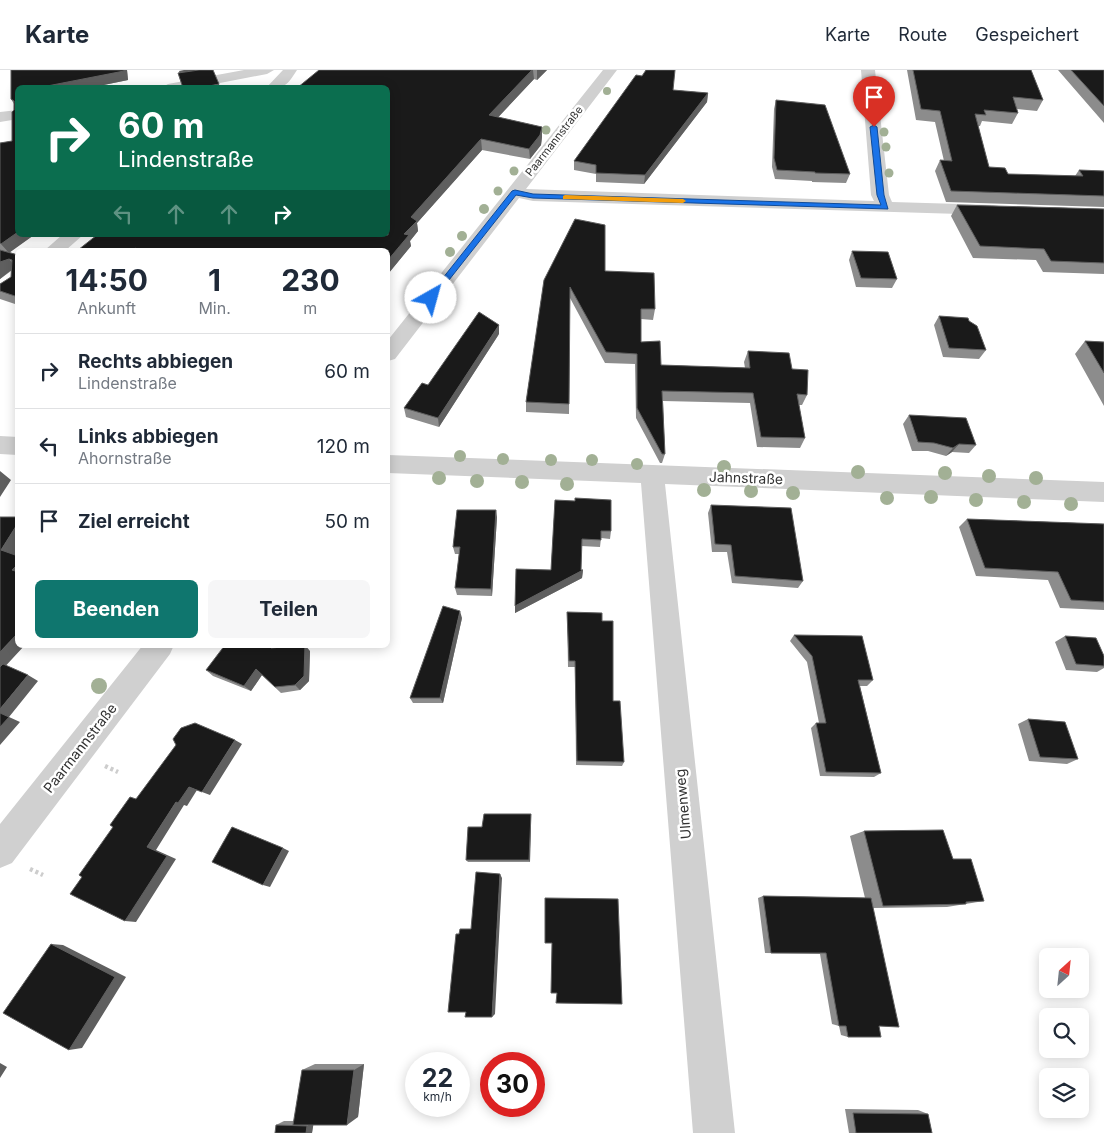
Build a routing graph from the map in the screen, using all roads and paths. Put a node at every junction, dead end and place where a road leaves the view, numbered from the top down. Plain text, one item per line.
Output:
1 (267, 70) edge
2 (290, 70) edge
3 (610, 70) edge
4 (868, 70) edge
5 (184, 85) edge
6 (276, 85) edge
7 (15, 114) edge
8 (0, 117) edge
9 (515, 192) junction
10 (886, 207) junction
11 (1008, 211) edge
12 (71, 237) edge
13 (57, 248) edge
14 (390, 351) edge
15 (0, 445) edge
16 (15, 446) edge
17 (390, 464) edge
18 (653, 476) junction
19 (1104, 492) edge
20 (158, 648) edge
21 (0, 851) edge
22 (714, 1133) edge

1 - 5 street
2 - 6 street
3 - 9 street, Paarmannstraße
4 - 10 street
7 - 8 street
9 - 10 street
9 - 14 street, Paarmannstraße
10 - 11 street
12 - 13 street
15 - 16 street
17 - 18 street, Jahnstraße
18 - 19 street, Jahnstraße
18 - 22 street, Ulmenweg
20 - 21 street, Paarmannstraße

